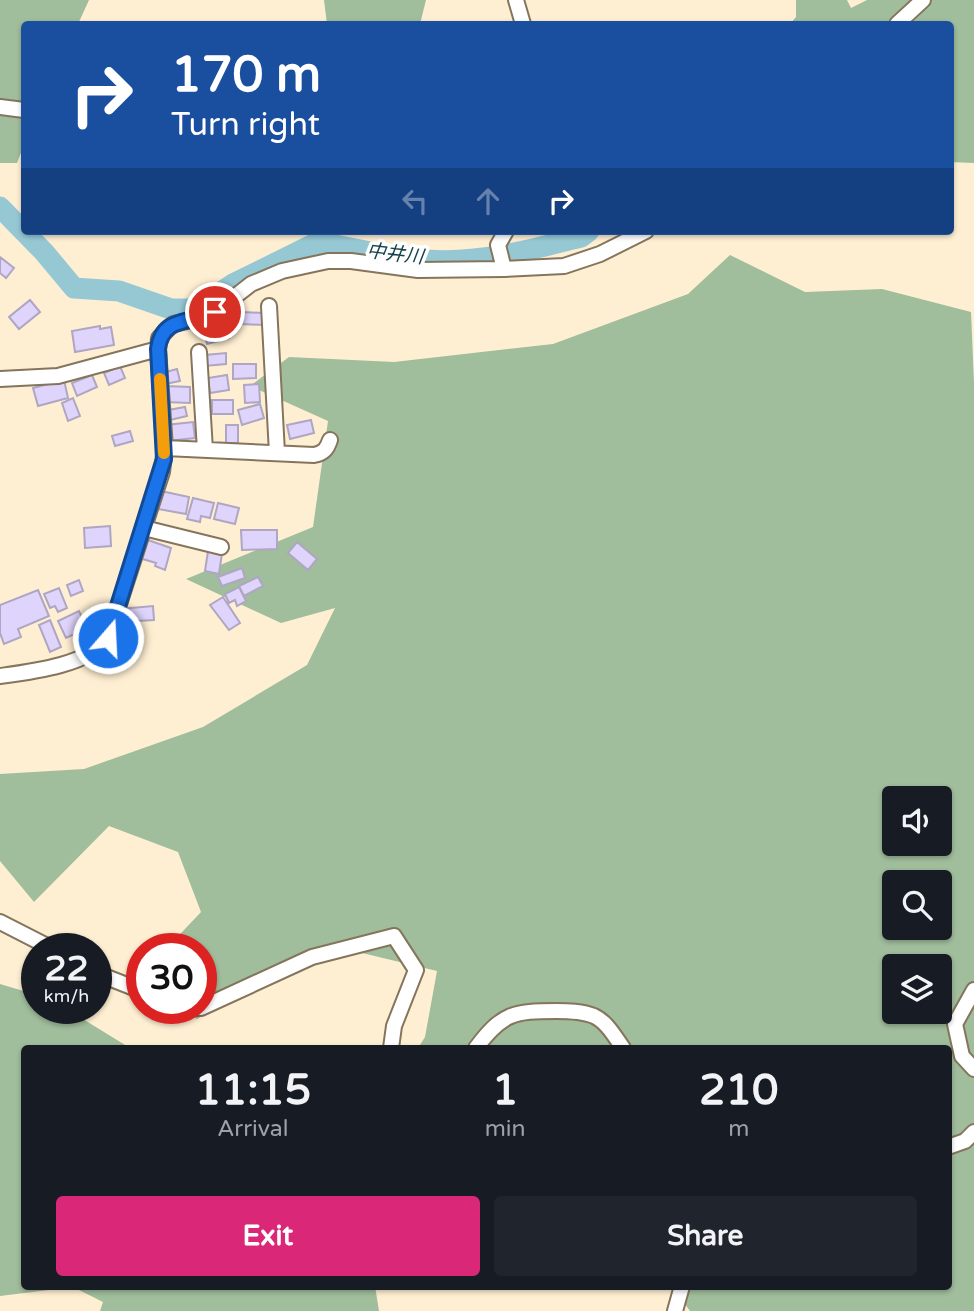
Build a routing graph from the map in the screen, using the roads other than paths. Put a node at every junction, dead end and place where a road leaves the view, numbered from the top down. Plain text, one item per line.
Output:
1 (516, 0) edge
2 (923, 0) edge
3 (522, 21) edge
4 (900, 21) edge
5 (0, 107) edge
6 (21, 110) edge
7 (504, 235) edge
8 (638, 235) edge
9 (503, 266) junction
10 (269, 306) dead end
11 (158, 349) junction
12 (200, 352) dead end
13 (0, 379) edge
14 (330, 440) dead end
15 (165, 448) junction
16 (205, 450) junction
17 (277, 453) junction
18 (144, 528) junction
19 (221, 547) dead end
20 (0, 676) edge
21 (0, 922) edge
22 (22, 933) edge
23 (974, 990) edge
24 (217, 1001) edge
25 (391, 1045) edge
26 (479, 1045) edge
27 (621, 1045) edge
28 (974, 1069) edge
29 (974, 1132) edge
30 (952, 1146) edge
31 (681, 1290) edge
32 (676, 1311) edge

1 - 3 street
2 - 4 street
5 - 6 street
7 - 9 street
8 - 9 street
9 - 11 street
10 - 17 street
11 - 13 street
11 - 15 street
12 - 16 street
14 - 17 street
15 - 16 street
15 - 18 street
16 - 17 street
18 - 19 street
18 - 20 street
21 - 22 street
23 - 28 street
24 - 25 street
26 - 27 street
29 - 30 street
31 - 32 street

